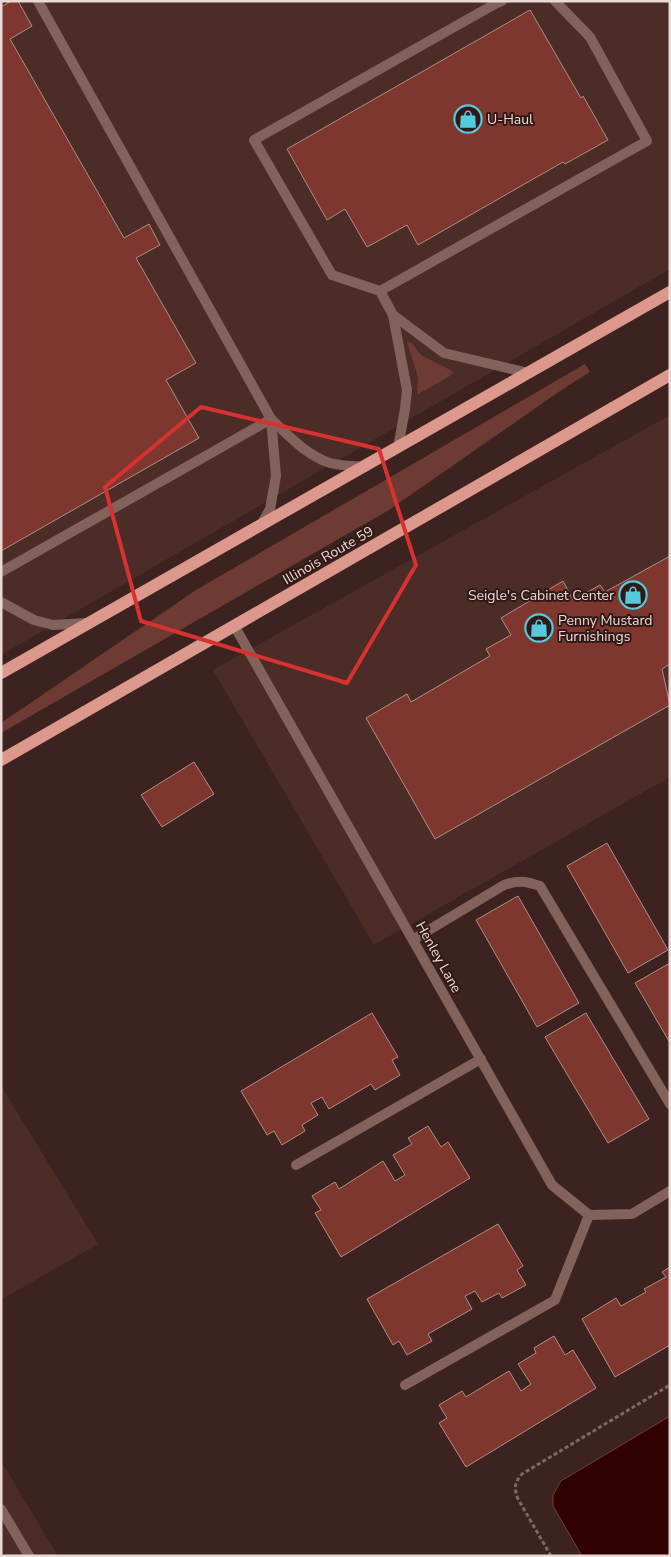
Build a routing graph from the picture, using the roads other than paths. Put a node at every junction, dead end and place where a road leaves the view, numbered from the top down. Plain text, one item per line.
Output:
1 (38, 1) edge
2 (555, 1) edge
3 (498, 2) edge
4 (380, 291) junction
5 (670, 292) edge
6 (393, 316) junction
7 (529, 373) junction
8 (670, 375) edge
9 (272, 419) junction
10 (398, 448) junction
11 (365, 467) junction
12 (262, 525) junction
13 (1, 572) edge
14 (1, 602) edge
15 (89, 623) junction
16 (235, 626) junction
17 (1, 673) edge
18 (1, 760) edge
19 (414, 939) junction
20 (481, 1059) junction
21 (670, 1104) edge
22 (296, 1165) dead end
23 (670, 1191) edge
24 (589, 1215) junction
25 (406, 1385) dead end
26 (1, 1509) edge
27 (29, 1556) edge

1 - 9 street
2 - 4 street
3 - 4 street
4 - 6 street
5 - 7 main road
6 - 7 street
6 - 10 street
7 - 10 main road
8 - 16 main road, Illinois Route 59
9 - 11 street
9 - 12 street
9 - 13 street
10 - 11 main road
11 - 12 main road
12 - 15 main road
14 - 15 street
15 - 17 main road
16 - 18 main road, Illinois Route 59
16 - 19 street, Henley Lane
19 - 20 street, Henley Lane
19 - 21 street
20 - 22 street
20 - 24 street, Henley Lane
23 - 24 street
24 - 25 street
26 - 27 street

